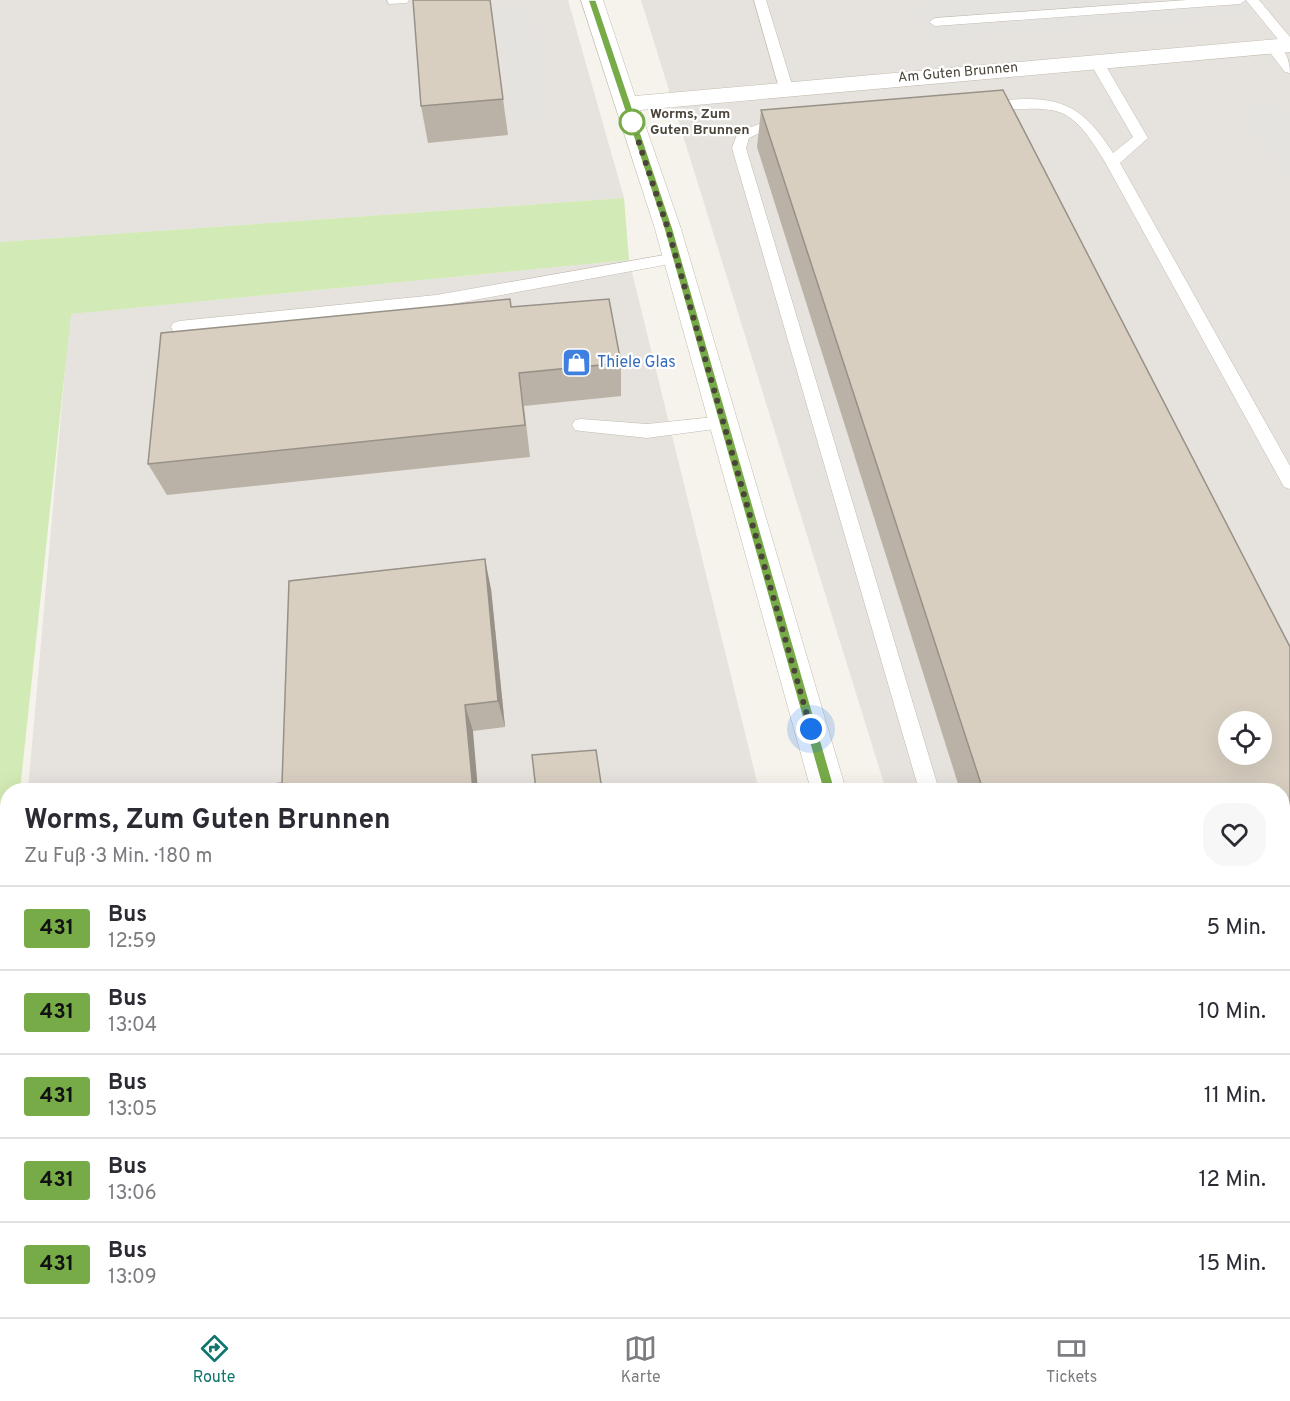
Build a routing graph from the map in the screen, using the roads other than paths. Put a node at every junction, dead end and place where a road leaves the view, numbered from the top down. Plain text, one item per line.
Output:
1 (403, 0) edge
2 (592, 0) edge
3 (760, 0) edge
4 (1240, 0) edge
5 (1252, 0) edge
6 (393, 1) edge
7 (1084, 5) edge
8 (935, 22) dead end
9 (1284, 45) edge
10 (1096, 61) junction
11 (1290, 69) edge
12 (786, 88) junction
13 (627, 104) junction
14 (965, 109) edge
15 (798, 124) edge
16 (1112, 162) junction
17 (676, 258) junction
18 (179, 327) dead end
19 (724, 422) junction
20 (581, 425) dead end
21 (1290, 482) edge
22 (827, 783) edge
23 (927, 783) edge

1 - 6 lane
2 - 13 street
3 - 12 lane
4 - 7 lane
5 - 9 lane
7 - 8 lane
9 - 10 street, Am Guten Brunnen
9 - 11 lane
10 - 12 street, Am Guten Brunnen
10 - 16 lane
12 - 13 street, Am Guten Brunnen
13 - 17 street
14 - 16 lane
15 - 23 lane
16 - 21 lane
17 - 18 lane
17 - 19 street
19 - 20 lane
19 - 22 street

